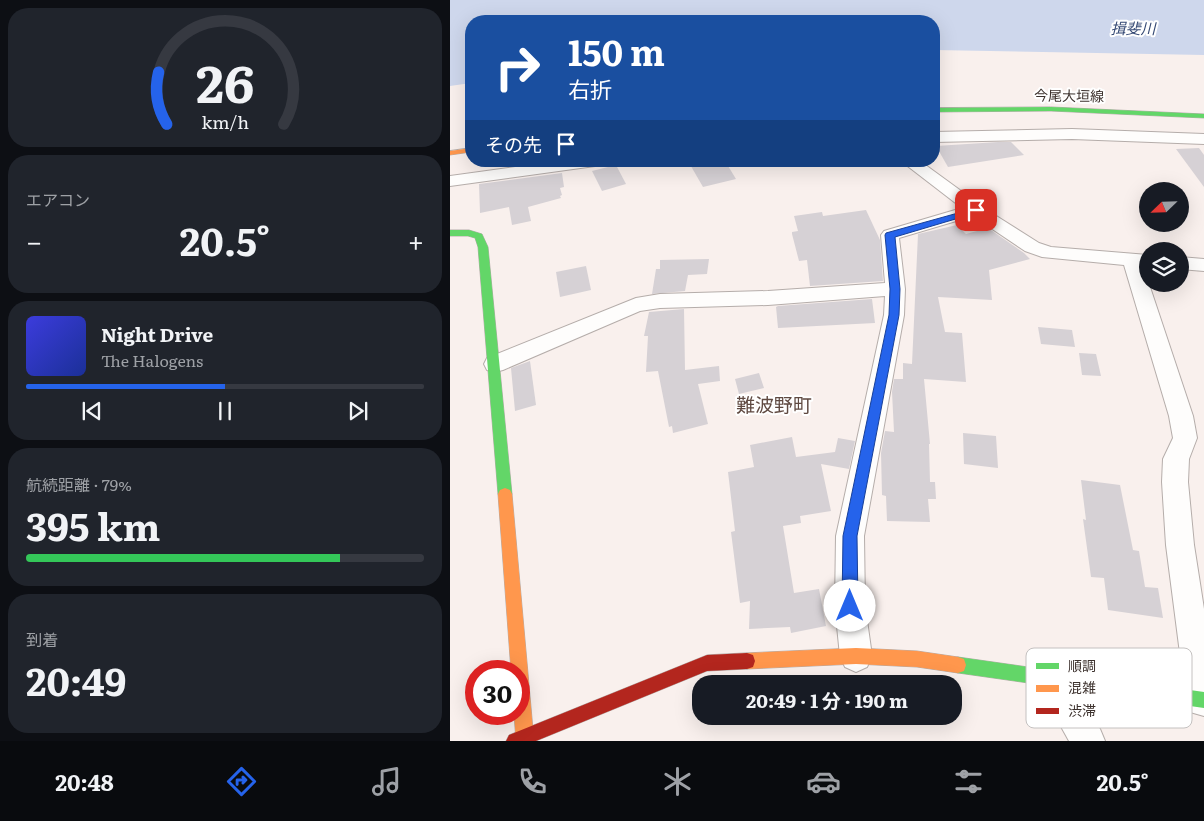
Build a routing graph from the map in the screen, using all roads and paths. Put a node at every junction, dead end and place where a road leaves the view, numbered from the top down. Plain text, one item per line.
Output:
1 (940, 110) edge
2 (1204, 116) edge
3 (940, 136) edge
4 (1204, 139) edge
5 (465, 151) edge
6 (450, 153) edge
7 (552, 167) edge
8 (917, 167) edge
9 (450, 181) edge
10 (976, 210) junction
11 (450, 233) edge
12 (1139, 260) edge
13 (1189, 264) edge
14 (1204, 265) edge
15 (895, 289) junction
16 (1148, 292) edge
17 (495, 364) junction
18 (856, 656) junction
19 (1026, 675) edge
20 (1203, 700) edge
21 (1080, 728) edge
22 (522, 740) edge
23 (1088, 741) edge

1 - 2 street, 今尾大垣線
3 - 4 street
5 - 6 street
7 - 9 street
8 - 10 street
10 - 12 street
10 - 15 street
11 - 17 street
13 - 14 street
15 - 17 street
15 - 18 street
16 - 20 street
17 - 22 street
18 - 19 street
18 - 22 street
21 - 23 street

